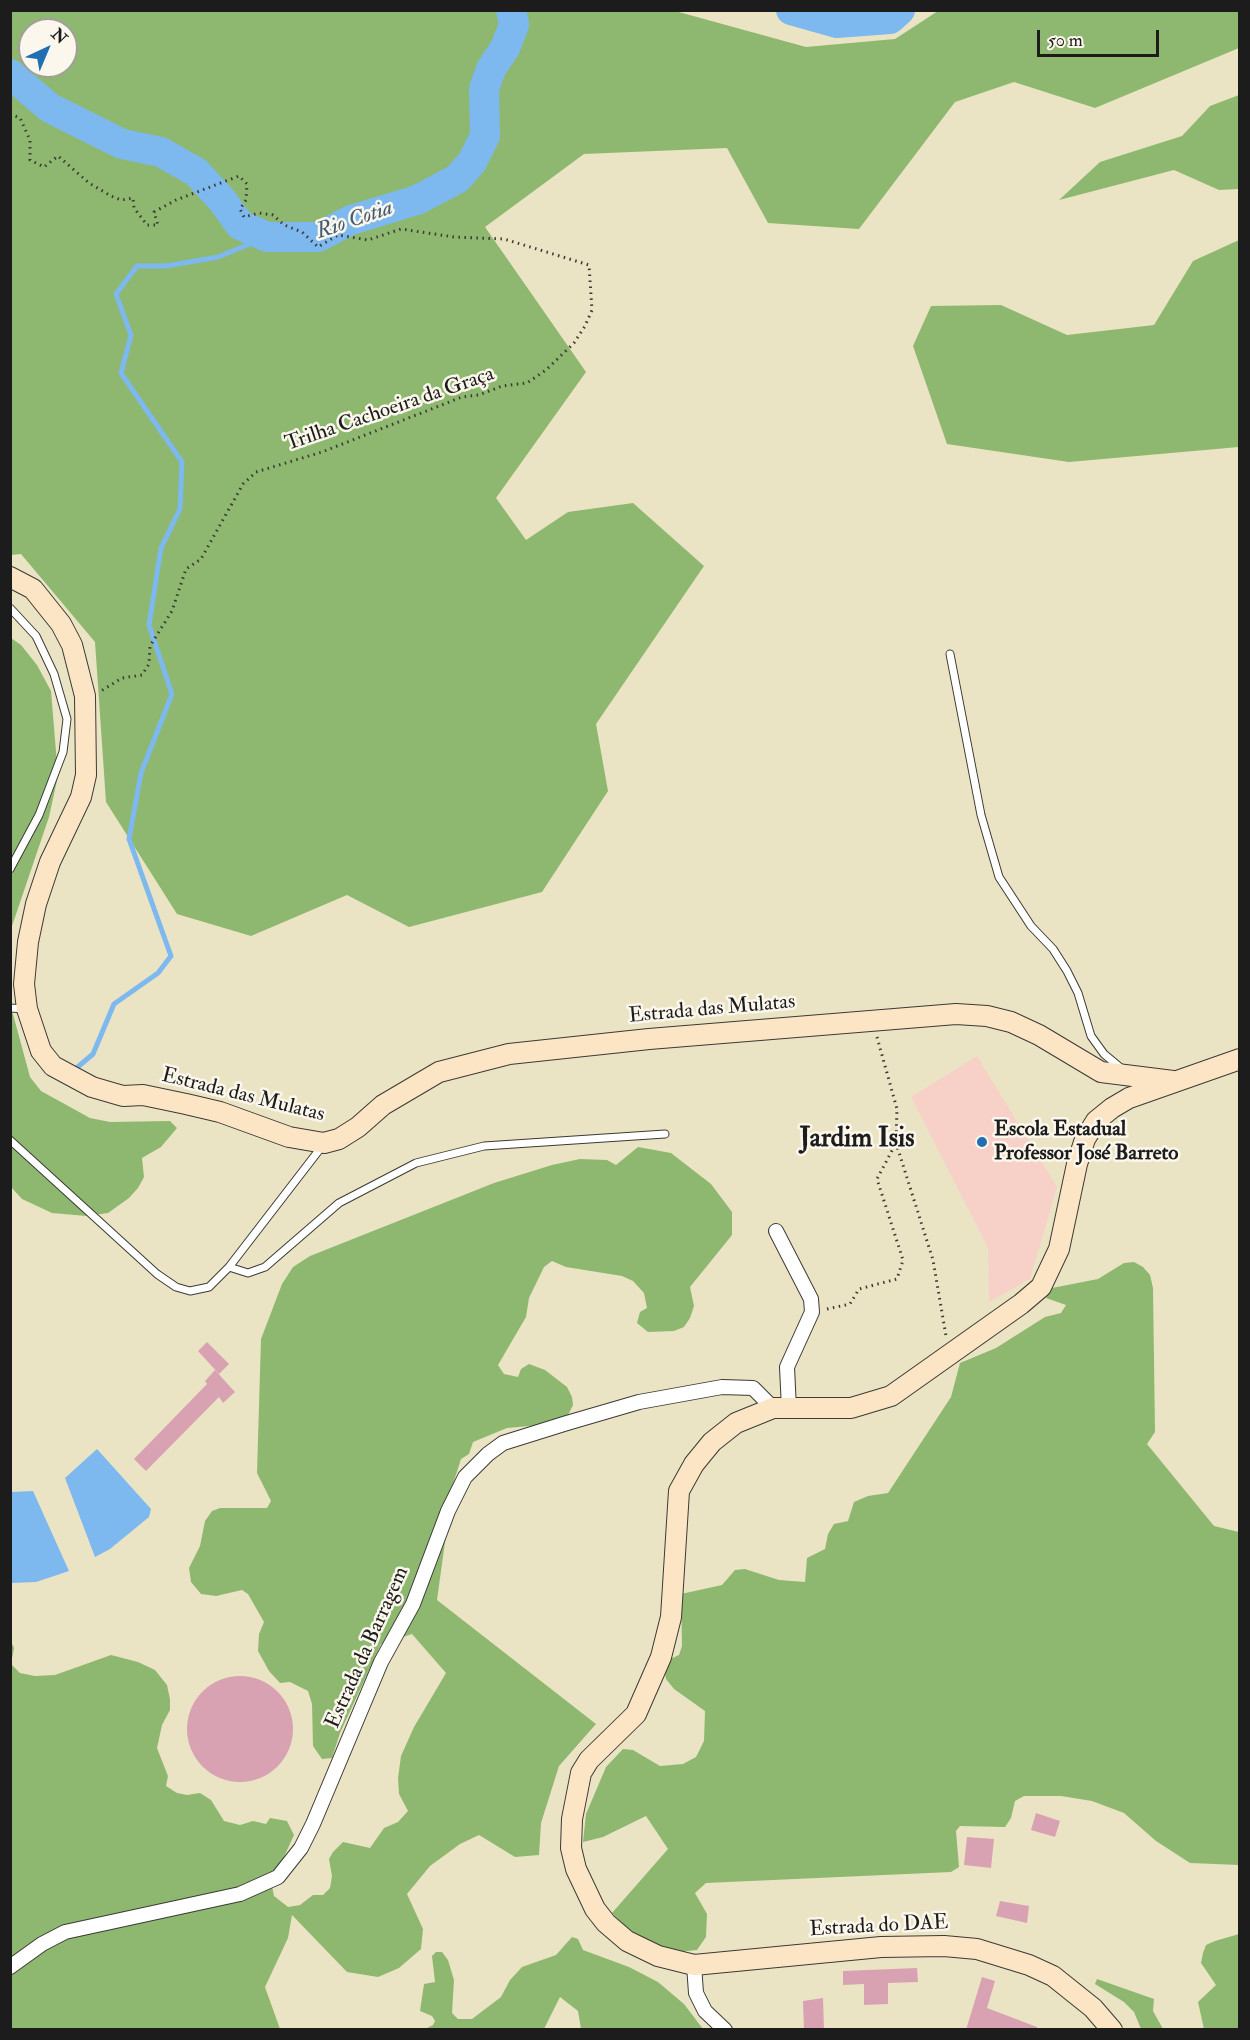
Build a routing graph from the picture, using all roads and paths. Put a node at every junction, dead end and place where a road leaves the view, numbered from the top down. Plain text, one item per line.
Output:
1 (10, 114) edge
2 (10, 577) edge
3 (10, 608) edge
4 (950, 654) dead end
5 (85, 696) junction
6 (10, 869) edge
7 (19, 1009) edge
8 (872, 1021) junction
9 (1239, 1059) edge
10 (1128, 1074) junction
11 (1175, 1082) junction
12 (665, 1134) dead end
13 (10, 1140) edge
14 (324, 1143) junction
15 (896, 1143) junction
16 (776, 1231) dead end
17 (229, 1267) junction
18 (812, 1312) junction
19 (949, 1354) junction
20 (781, 1409) junction
21 (694, 1965) junction
22 (10, 1967) edge
23 (725, 2030) edge
24 (1112, 2030) edge

1 - 5 path, Trilha Cachoeira da Graça
2 - 5 street, Estrada das Mulatas
3 - 6 lane
4 - 10 lane
5 - 7 street, Estrada das Mulatas
7 - 14 street, Estrada das Mulatas
8 - 10 street, Estrada das Mulatas
8 - 14 street, Estrada das Mulatas
8 - 15 path
9 - 11 street
10 - 11 street, Estrada das Mulatas
11 - 19 street
12 - 17 lane
13 - 17 lane
14 - 17 lane
15 - 18 path
15 - 19 path
16 - 18 street
18 - 20 street
19 - 20 street
20 - 21 street, Estrada do DAE
20 - 22 street, Estrada da Barragem
21 - 23 street
21 - 24 street, Estrada do DAE

